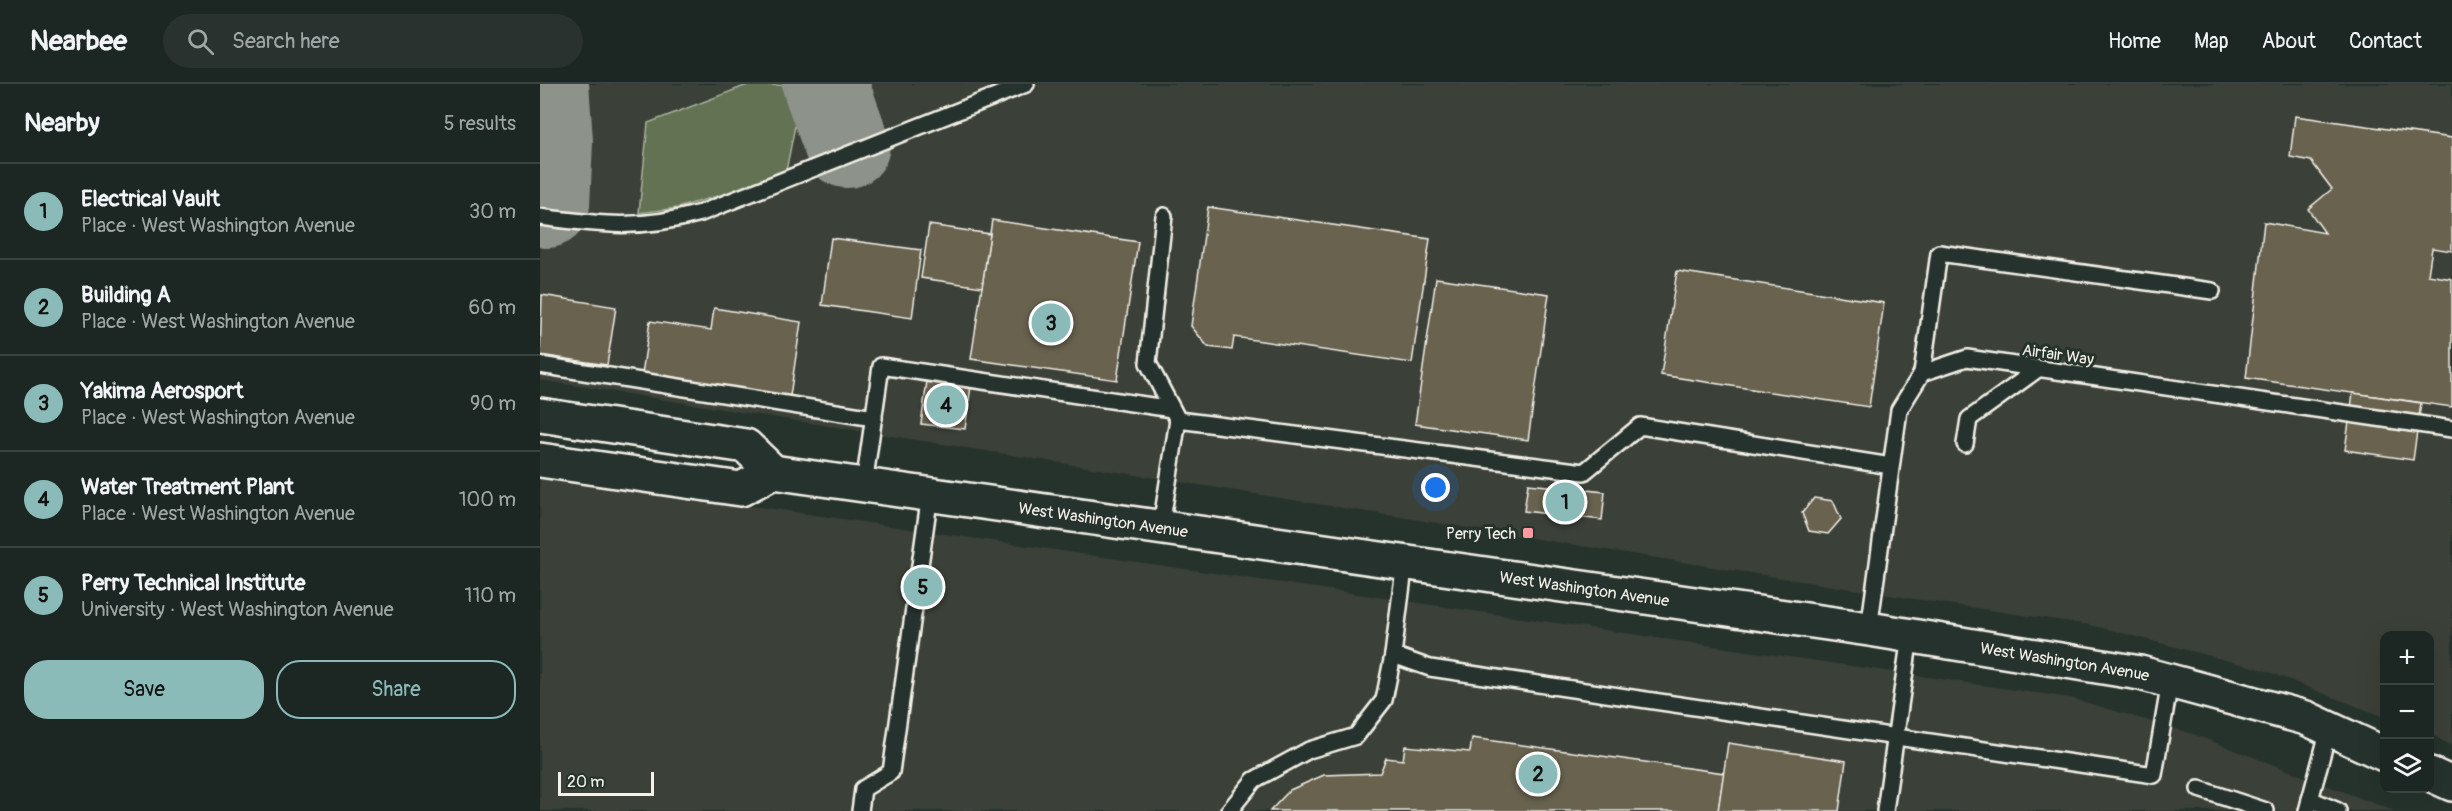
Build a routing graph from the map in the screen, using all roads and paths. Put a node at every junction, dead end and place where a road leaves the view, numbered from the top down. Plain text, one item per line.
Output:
1 (1026, 84) edge
2 (1164, 216) dead end
3 (540, 217) edge
4 (2212, 291) dead end
5 (540, 365) edge
6 (2038, 369) junction
7 (1922, 373) junction
8 (540, 414) edge
9 (1175, 414) junction
10 (874, 418) junction
11 (2452, 429) edge
12 (1965, 444) dead end
13 (540, 460) edge
14 (1891, 466) junction
15 (773, 472) junction
16 (864, 485) junction
17 (930, 494) junction
18 (1161, 526) junction
19 (1405, 561) junction
20 (1869, 629) junction
21 (1910, 636) junction
22 (1393, 655) junction
23 (2170, 682) junction
24 (2329, 729) junction
25 (1896, 736) junction
26 (2380, 752) edge
27 (2434, 776) edge
28 (2452, 784) edge
29 (2199, 789) dead end
30 (2309, 805) edge
31 (860, 811) edge
32 (1229, 811) edge
33 (1885, 811) edge
34 (2266, 811) edge
35 (2338, 811) edge

1 - 3 lane
2 - 9 lane
4 - 7 lane
5 - 10 lane
6 - 7 lane, Airfair Way
6 - 11 lane, Airfair Way
6 - 12 lane
7 - 14 lane
8 - 15 main road
9 - 10 lane
9 - 14 lane
9 - 18 lane
10 - 16 lane
13 - 15 main road
14 - 20 lane
15 - 16 main road, West Washington Avenue
16 - 17 main road, West Washington Avenue
17 - 18 main road, West Washington Avenue
17 - 31 lane
18 - 19 main road, West Washington Avenue
19 - 20 main road, West Washington Avenue
19 - 22 lane
20 - 21 main road, West Washington Avenue
21 - 23 main road, West Washington Avenue
21 - 25 lane
22 - 25 lane
22 - 32 lane
23 - 24 main road, West Washington Avenue
23 - 25 lane
24 - 26 main road, West Washington Avenue
24 - 30 lane
25 - 33 lane
27 - 28 main road
29 - 34 lane
30 - 35 lane

